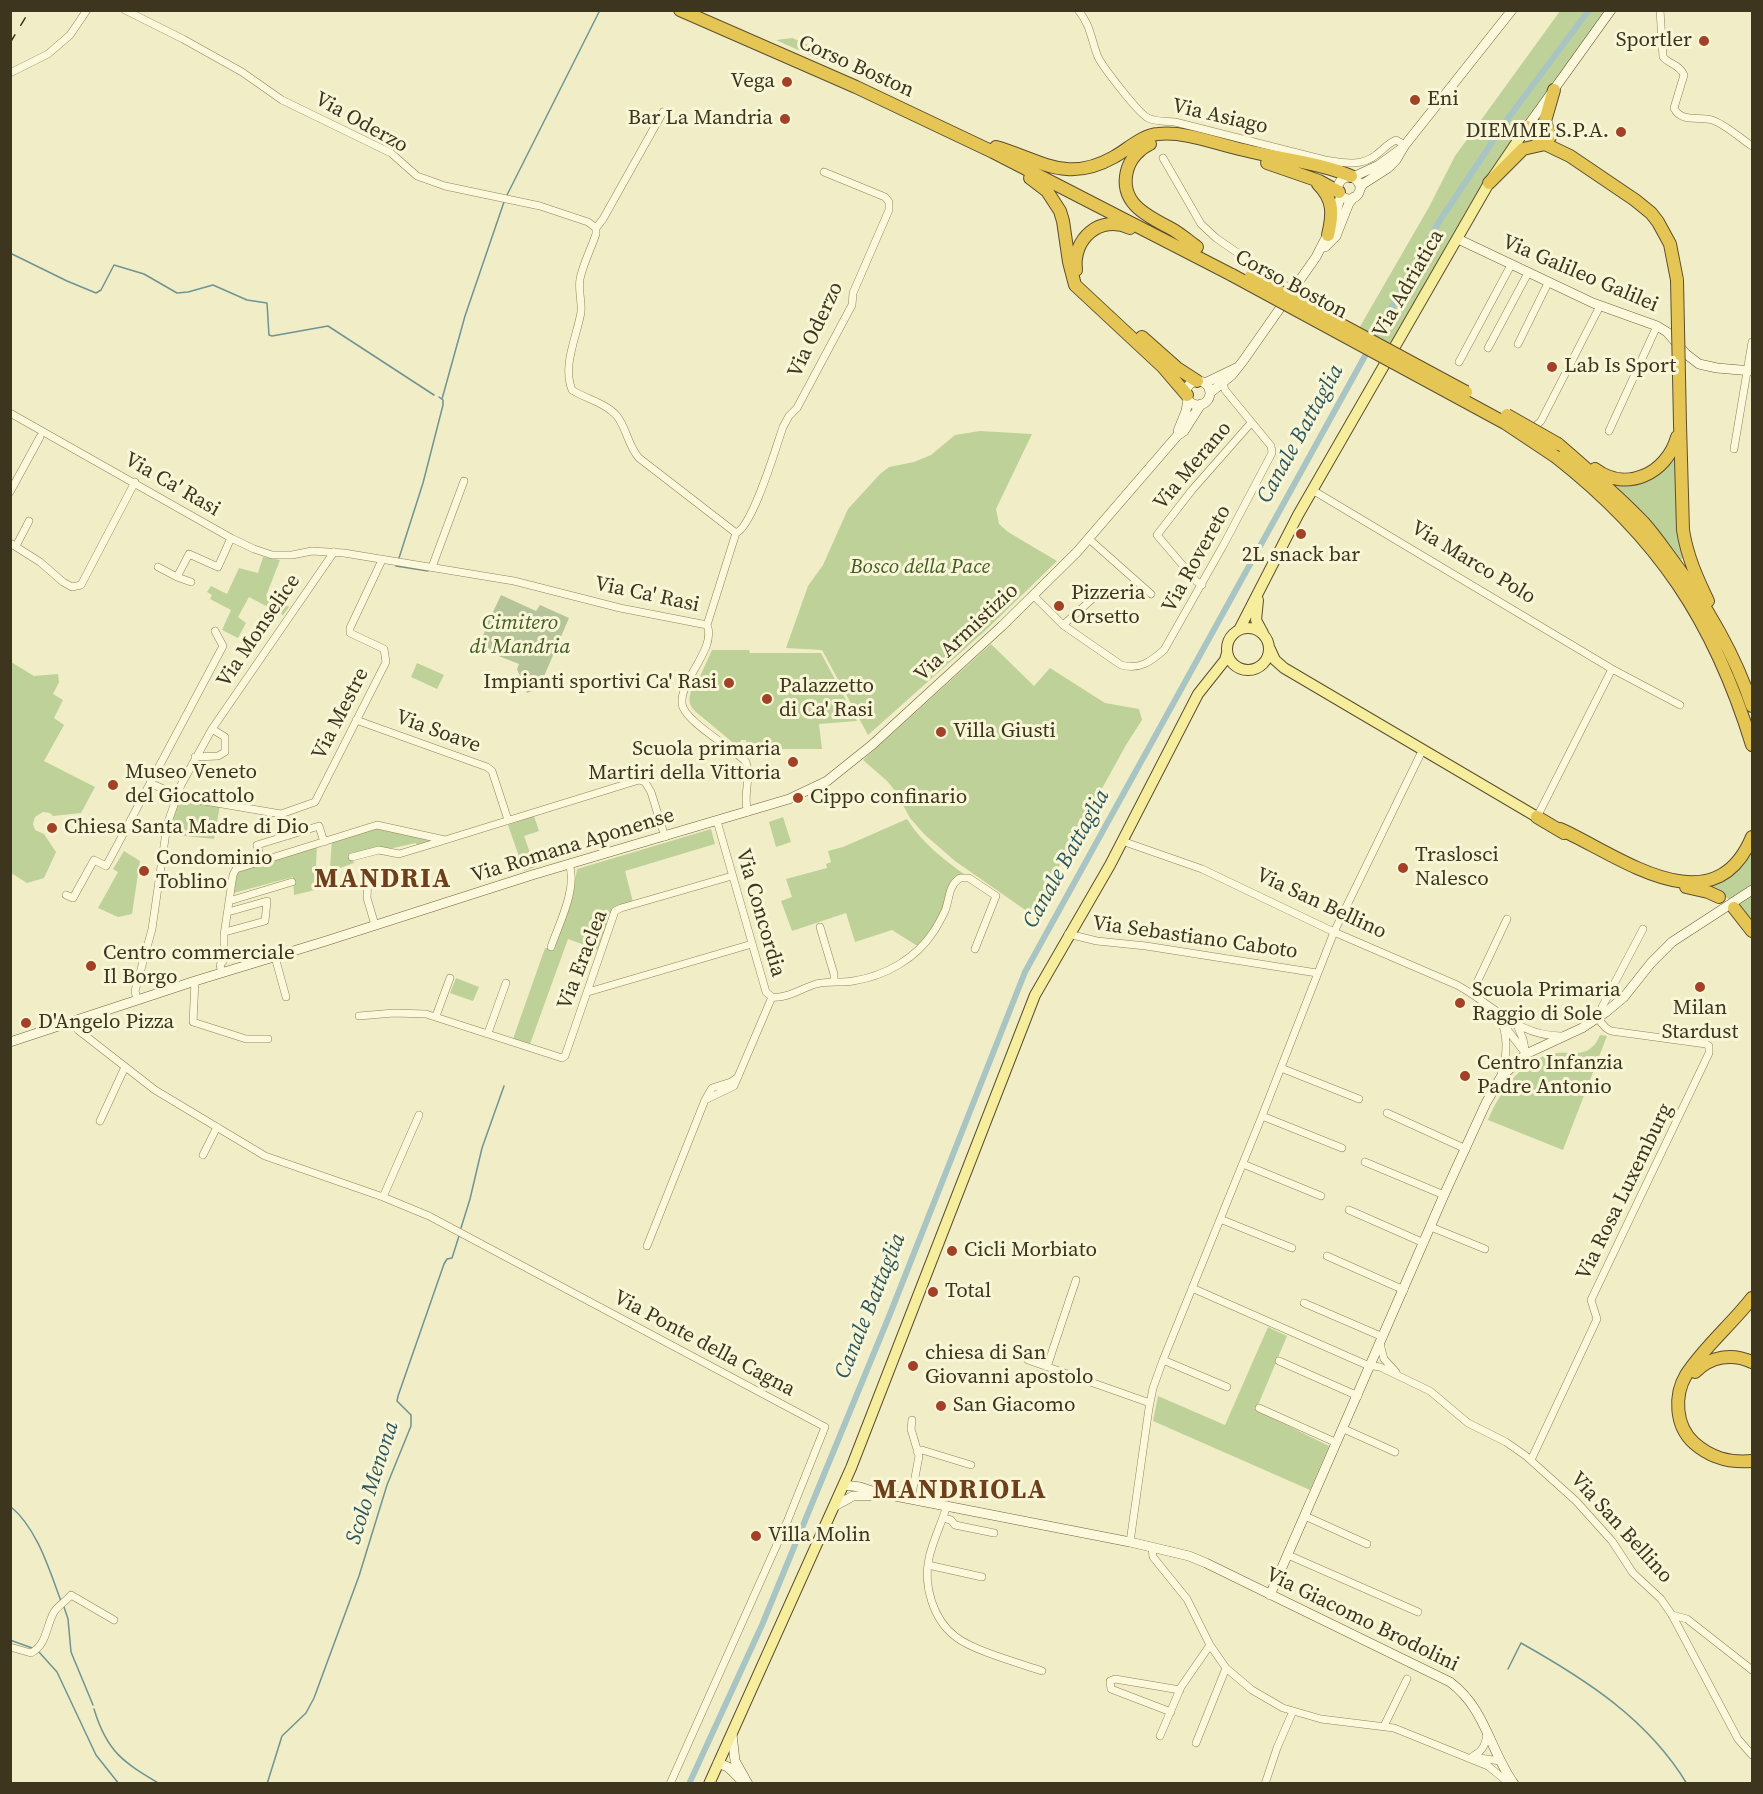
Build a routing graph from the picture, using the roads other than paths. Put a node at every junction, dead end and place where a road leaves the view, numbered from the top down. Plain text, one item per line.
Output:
1 (87, 10) edge
2 (125, 10) edge
3 (680, 10) edge
4 (697, 10) edge
5 (1078, 10) edge
6 (1512, 10) edge
7 (1611, 10) edge
8 (1660, 10) edge
9 (10, 73) edge
10 (1554, 90) junction
11 (663, 112) dead end
12 (1527, 127) junction
13 (1548, 141) junction
14 (1405, 145) junction
15 (1752, 146) edge
16 (994, 149) junction
17 (1162, 158) dead end
18 (824, 172) dead end
19 (1310, 177) junction
20 (1352, 177) junction
21 (1489, 183) junction
22 (1357, 193) junction
23 (1340, 194) junction
24 (596, 228) junction
25 (1328, 235) junction
26 (1458, 238) junction
27 (1171, 243) junction
28 (1197, 247) junction
29 (1316, 257) junction
30 (1511, 266) junction
31 (1234, 271) junction
32 (1528, 273) junction
33 (1548, 283) junction
34 (1293, 291) junction
35 (1600, 306) junction
36 (1657, 326) junction
37 (1752, 342) edge
38 (1518, 344) dead end
39 (1488, 348) dead end
40 (1459, 362) dead end
41 (1238, 367) junction
42 (1750, 371) edge
43 (1201, 382) junction
44 (1223, 384) junction
45 (1210, 393) junction
46 (1187, 397) junction
47 (1201, 404) junction
48 (10, 413) edge
49 (1251, 423) junction
50 (1680, 424) junction
51 (1610, 431) dead end
52 (1529, 432) dead end
53 (1177, 436) junction
54 (40, 437) dead end
55 (1734, 449) dead end
56 (1557, 451) junction
57 (464, 481) dead end
58 (135, 482) junction
59 (1314, 491) junction
60 (10, 492) edge
61 (29, 521) dead end
62 (736, 533) junction
63 (231, 538) junction
64 (1089, 539) junction
65 (14, 544) edge
66 (334, 552) junction
67 (382, 560) junction
68 (158, 567) dead end
69 (432, 567) junction
70 (177, 577) junction
71 (191, 582) dead end
72 (1202, 585) junction
73 (1260, 589) junction
74 (1105, 591) dead end
75 (1151, 594) dead end
76 (1034, 596) junction
77 (707, 625) junction
78 (1062, 625) junction
79 (1239, 630) junction
80 (215, 631) dead end
81 (1265, 635) junction
82 (1270, 649) junction
83 (1227, 653) junction
84 (1262, 666) junction
85 (1237, 667) junction
86 (1284, 669) junction
87 (1612, 669) junction
88 (1741, 673) junction
89 (1680, 705) dead end
90 (1752, 706) edge
91 (1192, 708) junction
92 (356, 720) junction
93 (212, 729) junction
94 (1752, 745) edge
95 (1423, 749) junction
96 (195, 757) junction
97 (150, 783) junction
98 (177, 796) junction
99 (748, 812) junction
100 (280, 814) junction
101 (1537, 816) junction
102 (508, 820) junction
103 (717, 821) junction
104 (1560, 829) junction
105 (287, 836) junction
106 (665, 837) junction
107 (1752, 837) edge
108 (445, 840) junction
109 (1122, 841) junction
110 (324, 842) junction
111 (352, 857) dead end
112 (262, 862) junction
113 (569, 864) junction
114 (368, 876) dead end
115 (732, 876) junction
116 (292, 882) dead end
117 (268, 889) junction
118 (1752, 890) edge
119 (66, 895) dead end
120 (1719, 897) dead end
121 (229, 901) junction
122 (267, 901) junction
123 (1734, 908) dead end
124 (228, 912) junction
125 (1507, 919) dead end
126 (375, 925) junction
127 (820, 927) dead end
128 (1642, 929) dead end
129 (1752, 931) edge
130 (225, 932) junction
131 (1334, 932) junction
132 (1068, 934) junction
133 (752, 944) junction
134 (551, 947) dead end
135 (975, 949) dead end
136 (275, 957) junction
137 (226, 972) junction
138 (1317, 973) junction
139 (450, 978) dead end
140 (195, 981) junction
141 (834, 982) junction
142 (506, 983) dead end
143 (1611, 988) junction
144 (588, 992) junction
145 (1472, 993) junction
146 (286, 997) dead end
147 (772, 997) junction
148 (1624, 997) junction
149 (137, 1000) junction
150 (1499, 1014) junction
151 (358, 1016) dead end
152 (436, 1016) junction
153 (1599, 1017) junction
154 (74, 1022) junction
155 (1517, 1025) junction
156 (1504, 1026) junction
157 (488, 1033) junction
158 (1566, 1036) junction
159 (268, 1039) dead end
160 (10, 1042) edge
161 (1526, 1054) junction
162 (125, 1067) junction
163 (1281, 1068) junction
164 (1501, 1077) junction
165 (1359, 1100) dead end
166 (1387, 1113) dead end
167 (419, 1115) dead end
168 (1262, 1116) junction
169 (100, 1121) dead end
170 (217, 1127) junction
171 (1342, 1148) dead end
172 (1466, 1149) junction
173 (203, 1155) dead end
174 (1365, 1162) dead end
175 (1243, 1164) junction
176 (1444, 1195) junction
177 (1321, 1196) dead end
178 (383, 1197) junction
179 (1349, 1210) dead end
180 (1220, 1219) junction
181 (1431, 1227) junction
182 (1424, 1243) junction
183 (646, 1246) dead end
184 (1292, 1248) dead end
185 (1485, 1249) dead end
186 (1327, 1256) dead end
187 (1077, 1280) dead end
188 (1192, 1288) junction
189 (1404, 1290) junction
190 (1752, 1298) edge
191 (1304, 1303) dead end
192 (1382, 1340) junction
193 (1028, 1360) dead end
194 (1163, 1360) junction
195 (1377, 1360) junction
196 (1279, 1361) dead end
197 (1752, 1362) edge
198 (1047, 1366) junction
199 (1398, 1374) junction
200 (1227, 1387) dead end
201 (1358, 1396) junction
202 (1150, 1403) junction
203 (1259, 1408) dead end
204 (912, 1420) dead end
205 (1344, 1429) junction
206 (1337, 1443) junction
207 (917, 1451) junction
208 (1395, 1452) dead end
209 (1748, 1459) edge
210 (1531, 1460) junction
211 (971, 1465) dead end
212 (851, 1468) junction
213 (843, 1486) junction
214 (860, 1491) junction
215 (911, 1498) junction
216 (947, 1505) junction
217 (835, 1506) junction
218 (1305, 1516) junction
219 (943, 1518) junction
220 (994, 1533) dead end
221 (1130, 1542) junction
222 (1367, 1544) dead end
223 (1152, 1547) junction
224 (1288, 1555) junction
225 (928, 1565) junction
226 (982, 1577) dead end
227 (1270, 1595) junction
228 (1418, 1612) dead end
229 (1672, 1615) junction
230 (114, 1620) dead end
231 (1210, 1645) junction
232 (10, 1647) edge
233 (1226, 1668) junction
234 (1752, 1670) edge
235 (1042, 1671) dead end
236 (1407, 1679) dead end
237 (1180, 1690) junction
238 (1293, 1711) junction
239 (1171, 1712) junction
240 (1384, 1726) junction
241 (732, 1732) junction
242 (1488, 1732) junction
243 (1160, 1736) dead end
244 (1196, 1743) dead end
245 (1752, 1755) edge
246 (1468, 1756) junction
247 (720, 1758) junction
248 (735, 1761) junction
249 (1500, 1761) junction
250 (1488, 1766) junction
251 (670, 1784) edge
252 (709, 1784) edge
253 (747, 1784) edge
254 (1265, 1784) edge
255 (1512, 1784) edge

1 - 9 street
2 - 24 street, Via Oderzo
3 - 16 highway, Corso Boston
4 - 16 highway, Corso Boston
5 - 14 street, Via Asiago
6 - 14 street
7 - 10 street, Via Adriatica
8 - 15 street
10 - 12 street, Via Adriatica
10 - 13 highway
11 - 24 street
12 - 13 highway
12 - 21 main road, Via Adriatica
13 - 21 highway
13 - 50 highway, bridge
14 - 20 street
14 - 22 street
16 - 20 highway
16 - 27 highway, Corso Boston
16 - 28 highway, Corso Boston
16 - 46 highway
17 - 34 street
18 - 62 street, Via Oderzo
19 - 23 highway
19 - 25 highway
19 - 28 highway
20 - 22 street
20 - 23 street
21 - 26 main road, Via Adriatica
22 - 23 street
22 - 29 street
23 - 25 street
24 - 62 street
25 - 29 street
26 - 30 street, Via Galileo Galilei
26 - 59 main road, Via Adriatica
27 - 31 highway, Corso Boston
27 - 43 highway
28 - 31 highway, Corso Boston
29 - 34 street
30 - 32 street, Via Galileo Galilei
30 - 40 street
31 - 56 highway, Corso Boston, bridge
32 - 33 street, Via Galileo Galilei
32 - 39 street
33 - 35 street, Via Galileo Galilei
33 - 38 street
34 - 41 street
35 - 36 street, Via Galileo Galilei
35 - 52 street
36 - 42 street, Via Galileo Galilei
36 - 51 street
37 - 42 street
41 - 43 street
41 - 44 street
42 - 55 street
43 - 45 street
43 - 46 street
44 - 45 street
44 - 49 street, Via Rovereto
45 - 47 street
46 - 47 street
46 - 53 street
47 - 53 street, Via Armistizio
48 - 58 street, Via Ca' Rasi
49 - 72 street, Via Rovereto
49 - 72 street, Via Merano
50 - 56 highway
50 - 88 highway
53 - 64 street, Via Armistizio
54 - 60 street
56 - 88 highway, Corso Boston
56 - 94 highway, Corso Boston
57 - 69 street
58 - 63 street, Via Ca' Rasi
58 - 65 street
59 - 73 main road, Via Adriatica
59 - 87 street, Via Marco Polo
61 - 65 street
62 - 77 street, Via Oderzo
63 - 66 street, Via Ca' Rasi
63 - 70 street
64 - 75 street
64 - 76 street, Via Armistizio
66 - 67 street, Via Ca' Rasi
66 - 93 street, Via Monselice
67 - 69 street, Via Ca' Rasi
67 - 92 street, Via Mestre
68 - 70 street
69 - 77 street, Via Ca' Rasi
70 - 71 street
72 - 78 street, Via Rovereto
73 - 79 main road, Via Adriatica
73 - 81 main road, Via Adriatica
74 - 78 street
76 - 78 street, Via Rovereto
76 - 99 street, Via Armistizio
77 - 99 street, Via Ca' Rasi
79 - 81 main road
79 - 83 main road
80 - 97 street
81 - 82 main road
82 - 84 main road
82 - 86 main road
83 - 85 main road
83 - 91 main road
84 - 85 main road
84 - 86 main road
85 - 91 main road
86 - 95 main road
87 - 89 street, Via Marco Polo
87 - 101 street
88 - 90 highway, Corso Boston
91 - 109 main road
92 - 100 street, Via Mestre
92 - 102 street, Via Soave
93 - 96 street, Via Monselice
93 - 96 street
95 - 101 main road
95 - 131 street
96 - 98 street, Via Monselice
97 - 98 street, Via Mestre
97 - 119 street
98 - 100 street, Via Mestre
98 - 149 street, Via Monselice
99 - 103 street, Via Romana Aponense
100 - 105 street
101 - 104 highway
102 - 106 street
102 - 108 street
103 - 106 street, Via Romana Aponense
103 - 115 street, Via Concordia
104 - 107 highway
104 - 120 highway
105 - 110 street
105 - 112 street
106 - 113 street, Via Romana Aponense
108 - 110 street
108 - 111 street
109 - 131 street, Via San Bellino
109 - 132 main road
110 - 112 street
112 - 121 street
113 - 126 street, Via Romana Aponense
113 - 134 street
114 - 126 street
115 - 133 street, Via Concordia
115 - 144 street, Via Eraclea
116 - 117 street
117 - 121 street
117 - 122 street
118 - 148 street
121 - 124 street
122 - 124 street
122 - 130 street
123 - 129 highway
124 - 130 street
125 - 145 street
126 - 136 street, Via Romana Aponense
127 - 141 street
128 - 143 street
130 - 137 street
131 - 138 street
131 - 145 street, Via San Bellino
132 - 138 street, Via Sebastiano Caboto
132 - 212 main road
133 - 144 street
133 - 147 street, Via Concordia
135 - 141 street
136 - 137 street, Via Romana Aponense
136 - 146 street
137 - 140 street, Via Romana Aponense
138 - 163 street
139 - 152 street
140 - 149 street, Via Romana Aponense
140 - 159 street
141 - 147 street
142 - 157 street
143 - 148 street
143 - 153 street
144 - 157 street, Via Eraclea
145 - 150 street, Via San Bellino
147 - 183 street, Via Concordia
148 - 153 street
149 - 154 street, Via Romana Aponense
150 - 155 street, Via San Bellino
150 - 156 street, Via San Bellino
151 - 152 street, Via Eraclea
152 - 157 street, Via Eraclea
153 - 158 street
153 - 210 street, Via Rosa Luxemburg
154 - 160 street, Via Romana Aponense
154 - 162 street, Via Ponte della Cagna
155 - 158 street, Via San Bellino
155 - 161 street
156 - 161 street, Via San Bellino
156 - 164 street, Via San Bellino
158 - 161 street, Via San Bellino
161 - 164 street, Via San Bellino
162 - 169 street
162 - 170 street, Via Ponte della Cagna
163 - 165 street
163 - 168 street
164 - 172 street, Via San Bellino
166 - 172 street
167 - 178 street
168 - 171 street
168 - 175 street
170 - 173 street
170 - 178 street, Via Ponte della Cagna
172 - 176 street, Via San Bellino
174 - 176 street
175 - 177 street
175 - 180 street
176 - 181 street, Via San Bellino
178 - 251 street, Via Ponte della Cagna
179 - 182 street
180 - 184 street
180 - 188 street
181 - 182 street, Via San Bellino
181 - 185 street
182 - 189 street, Via San Bellino
186 - 189 street
187 - 198 street
188 - 194 street
188 - 195 street
189 - 192 street, Via San Bellino
190 - 209 highway
191 - 192 street
192 - 195 street, Via San Bellino
193 - 198 street
194 - 200 street
194 - 202 street
195 - 199 street, Via San Bellino
195 - 199 street, Via San Bellino
195 - 201 street
196 - 201 street
197 - 209 highway
198 - 202 street
199 - 210 street, Via San Bellino
201 - 205 street
202 - 221 street
203 - 206 street
204 - 207 street
205 - 206 street
205 - 208 street
206 - 218 street
207 - 211 street
207 - 215 street
210 - 229 street, Via San Bellino
212 - 213 main road
212 - 214 street
213 - 214 street
213 - 217 main road
214 - 215 street, Via Giacomo Brodolini
214 - 217 street
215 - 216 street, Via Giacomo Brodolini
216 - 219 street
216 - 221 street, Via Giacomo Brodolini
217 - 241 main road
218 - 222 street
218 - 224 street
219 - 220 street
219 - 225 street
221 - 223 street, Via Giacomo Brodolini
223 - 227 street, Via Giacomo Brodolini
223 - 231 street
224 - 227 street
224 - 228 street
225 - 226 street
225 - 235 street
227 - 242 street, Via Giacomo Brodolini
229 - 234 street, Via San Bellino
229 - 245 street
230 - 232 street
231 - 233 street
231 - 237 street
233 - 238 street
233 - 244 street
236 - 240 street
237 - 239 street
237 - 239 street
238 - 240 street
238 - 254 street
239 - 243 street
240 - 246 street
241 - 247 main road
241 - 248 street
242 - 246 street
242 - 249 street, Via Giacomo Brodolini
246 - 249 street
246 - 250 street
247 - 248 street
247 - 252 main road
247 - 253 street
248 - 253 street
249 - 250 street
249 - 255 street, Via Giacomo Brodolini
250 - 255 street

